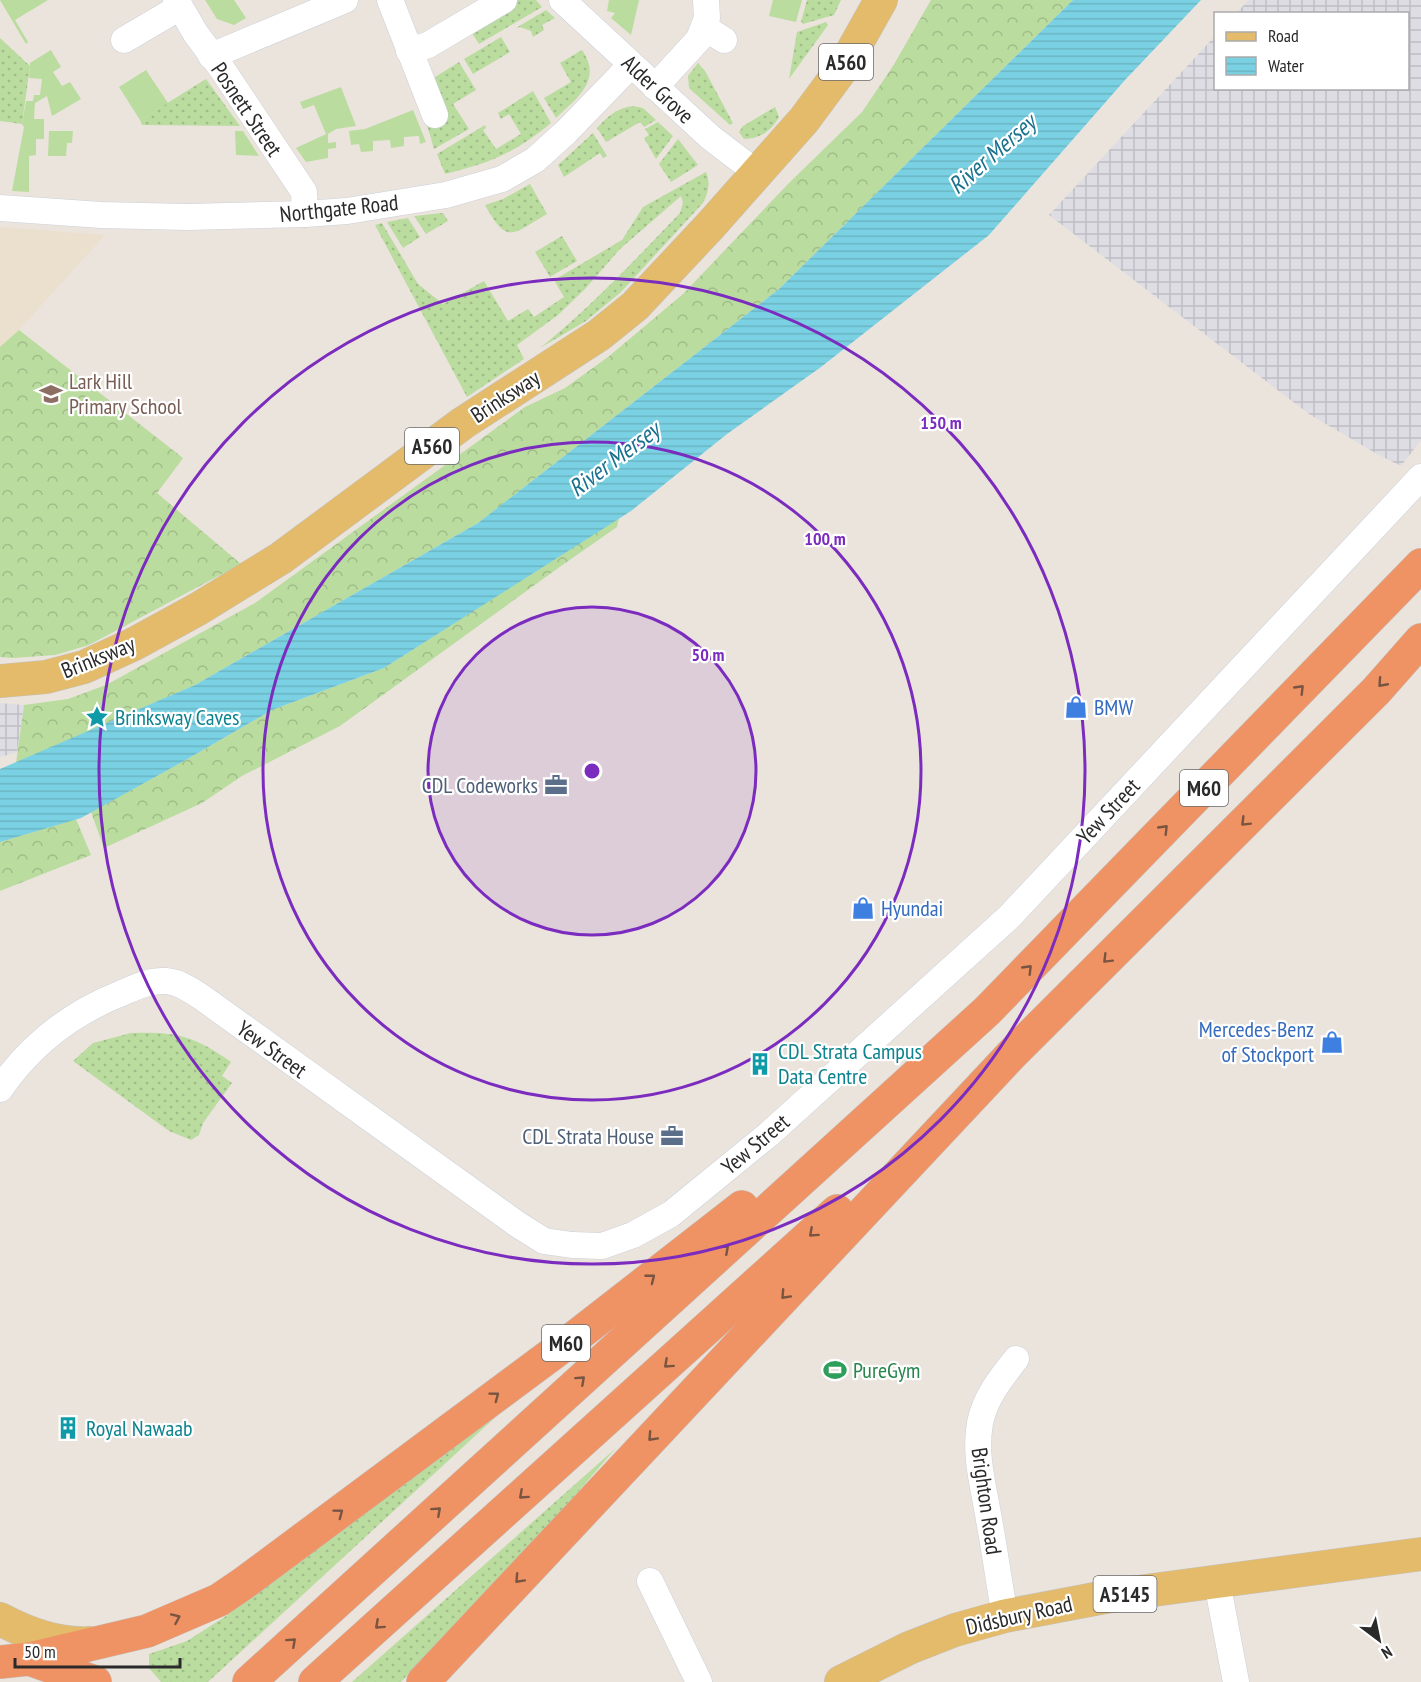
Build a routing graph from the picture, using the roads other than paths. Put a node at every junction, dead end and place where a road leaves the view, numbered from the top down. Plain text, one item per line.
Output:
1 (345, 0) edge
2 (390, 0) edge
3 (504, 0) edge
4 (562, 0) edge
5 (706, 0) edge
6 (881, 0) edge
7 (178, 3) edge
8 (299, 8) edge
9 (124, 40) dead end
10 (409, 51) junction
11 (211, 56) junction
12 (631, 65) junction
13 (656, 87) junction
14 (435, 115) dead end
15 (757, 173) junction
16 (0, 208) edge
17 (306, 214) junction
18 (1421, 477) edge
19 (1421, 565) edge
20 (1421, 640) edge
21 (0, 681) edge
22 (987, 1011) junction
23 (1012, 1054) junction
24 (0, 1089) edge
25 (1016, 1359) dead end
26 (1421, 1554) edge
27 (650, 1581) dead end
28 (1217, 1582) junction
29 (1005, 1616) junction
30 (0, 1620) edge
31 (112, 1640) junction
32 (9, 1660) edge
33 (855, 1679) edge
34 (700, 1680) edge
35 (95, 1682) edge
36 (249, 1682) edge
37 (315, 1682) edge
38 (423, 1682) edge
39 (1236, 1682) edge

1 - 8 street
2 - 10 street
3 - 10 street
4 - 12 street, Alder Grove
5 - 13 street
6 - 15 main road, Brinksway / A560
7 - 9 street, Posnett Street
7 - 11 street, Posnett Street
8 - 11 street
10 - 14 street
11 - 17 street, Posnett Street
12 - 13 street, Alder Grove
12 - 17 street, Northgate Road
13 - 15 street, Alder Grove
15 - 21 main road, Brinksway / A560
16 - 17 street, Northgate Road
18 - 24 street, Yew Street
22 -> 19 highway, M60
20 -> 23 highway, M60
31 -> 22 highway, M60
36 -> 22 highway, M60
23 -> 37 highway, M60
23 -> 38 highway, M60
25 - 29 street, Brighton Road
26 - 28 main road, Didsbury Road / A5145
27 - 34 street
28 - 29 main road, Didsbury Road / A5145
28 - 39 street
29 - 33 main road, Didsbury Road / A5145
30 - 31 main road
31 - 32 highway
32 - 35 highway

